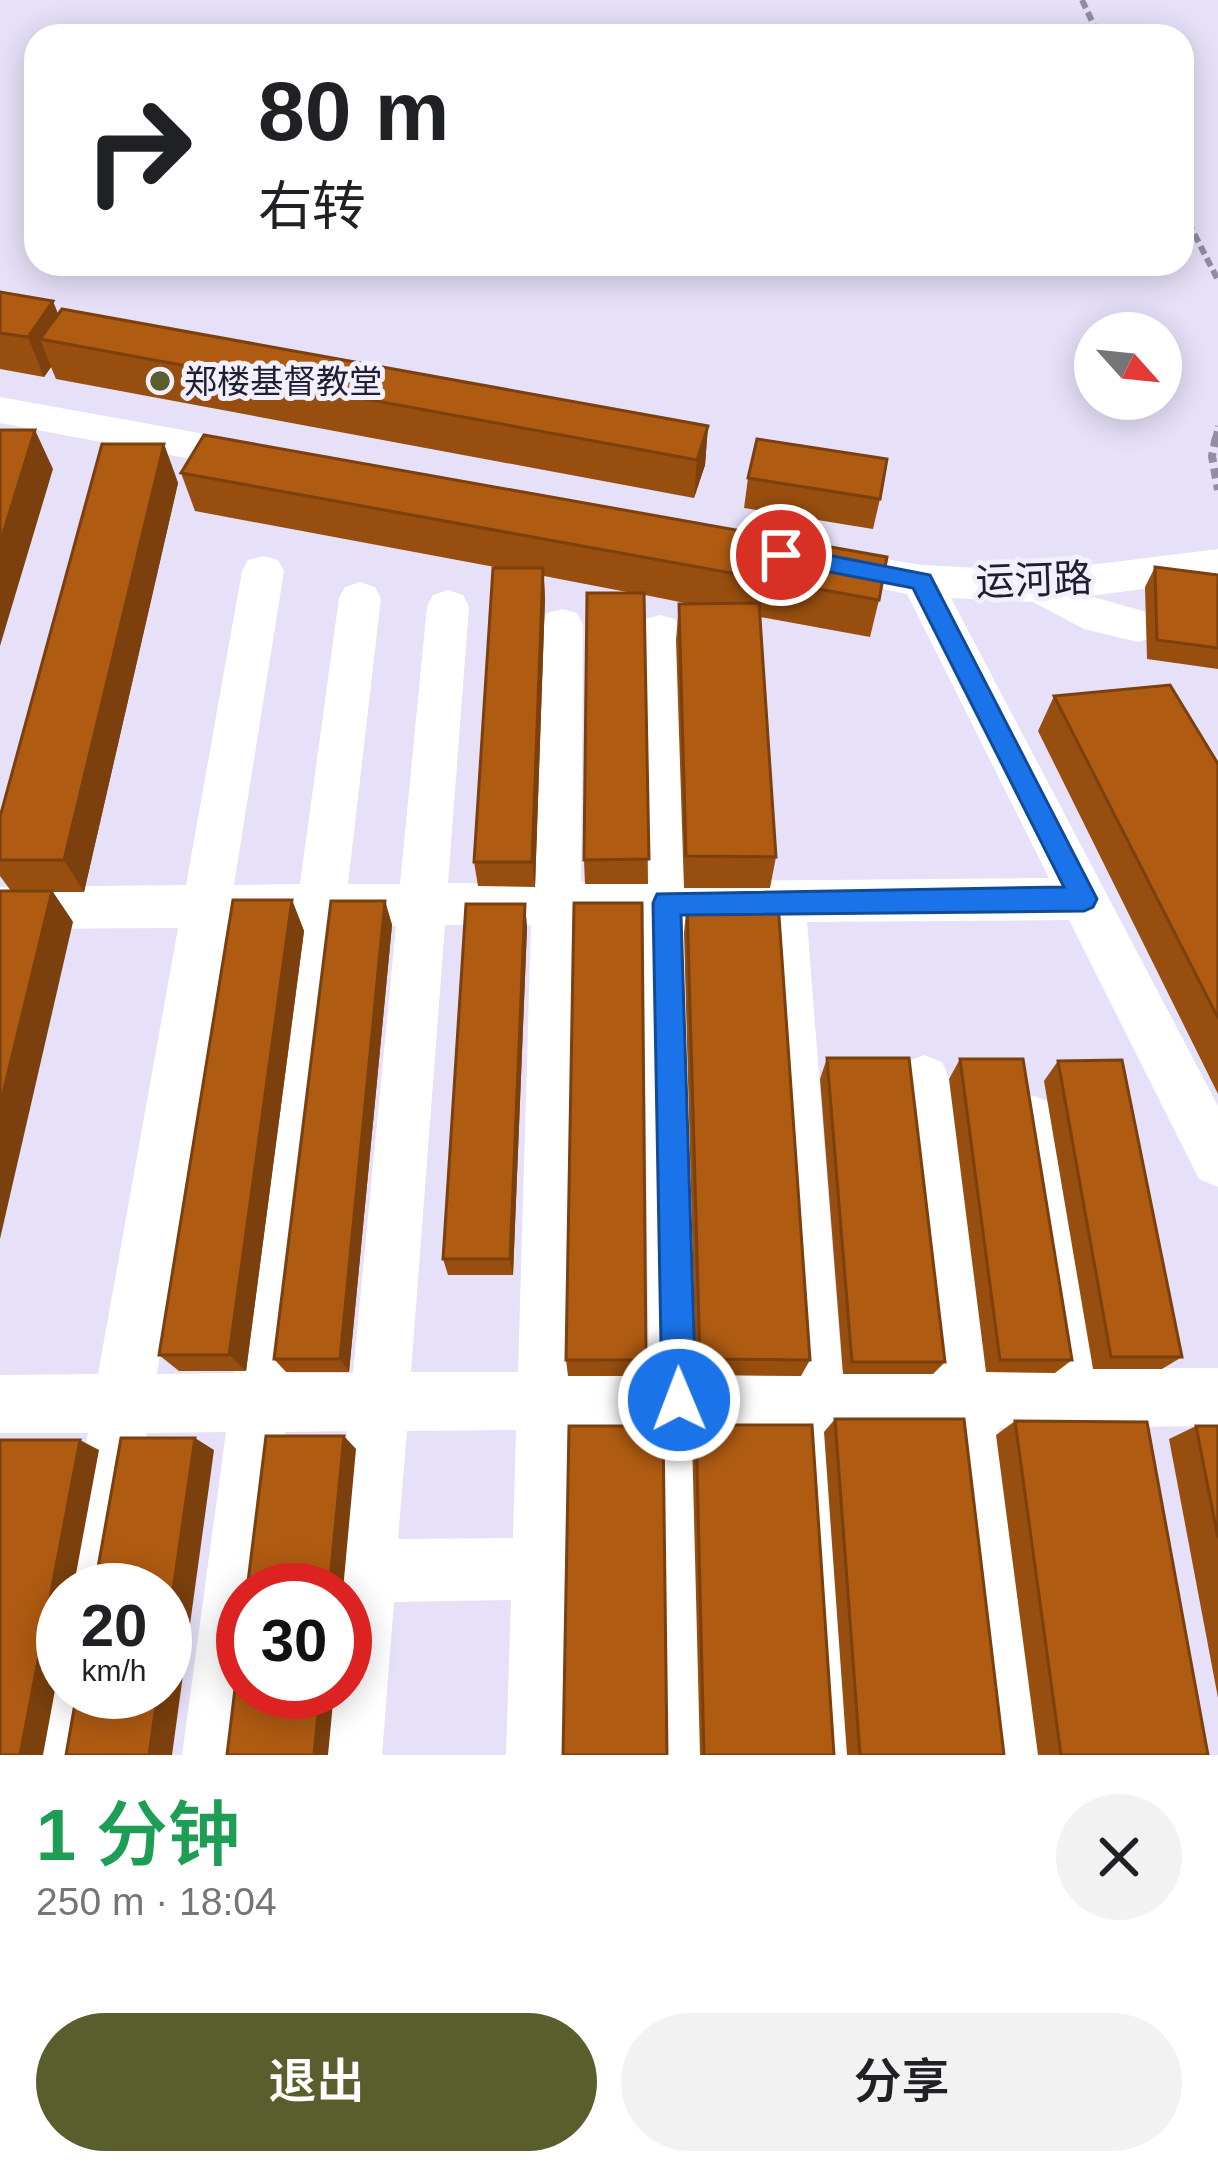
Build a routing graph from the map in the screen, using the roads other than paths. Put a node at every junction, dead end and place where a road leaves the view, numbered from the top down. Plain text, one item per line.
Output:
1 (0, 410) edge
2 (291, 464) edge
3 (781, 555) edge
4 (1218, 564) edge
5 (263, 572) dead end
6 (921, 581) junction
7 (1042, 587) junction
8 (360, 598) dead end
9 (448, 606) dead end
10 (562, 625) dead end
11 (1138, 626) dead end
12 (660, 631) dead end
13 (1084, 899) junction
14 (781, 901) junction
15 (556, 903) junction
16 (667, 903) junction
17 (422, 904) junction
18 (320, 905) junction
19 (209, 906) junction
20 (0, 908) edge
21 (1022, 1070) edge
22 (924, 1079) dead end
23 (1218, 1161) edge
24 (1218, 1397) edge
25 (1108, 1398) junction
26 (965, 1399) junction
27 (679, 1400) junction
28 (815, 1400) junction
29 (546, 1401) junction
30 (380, 1402) junction
31 (123, 1403) junction
32 (259, 1403) junction
33 (0, 1404) edge
34 (1147, 1465) edge
35 (96, 1563) edge
36 (365, 1563) edge
37 (541, 1569) junction
38 (372, 1571) edge
39 (69, 1719) edge
40 (352, 1719) edge
41 (63, 1755) edge
42 (215, 1755) edge
43 (349, 1755) edge
44 (538, 1755) edge
45 (688, 1755) edge
46 (840, 1755) edge
47 (1012, 1755) edge

1 - 2 street
3 - 6 street, 运河路
4 - 7 street, 运河路
5 - 19 street
6 - 7 street, 运河路
6 - 13 street
7 - 11 street
8 - 18 street
9 - 17 street
10 - 15 street
12 - 16 street
13 - 14 street
13 - 23 street
14 - 16 street
14 - 28 street
15 - 16 street
15 - 17 street
15 - 29 street
16 - 27 street
17 - 18 street
17 - 30 street
18 - 19 street
18 - 32 street
19 - 20 street
19 - 31 street
21 - 25 street
22 - 26 street
24 - 25 street
25 - 26 street
25 - 34 street
26 - 28 street
26 - 47 street
27 - 28 street
27 - 29 street
27 - 45 street
28 - 46 street
29 - 30 street
29 - 37 street
30 - 32 street
30 - 36 street
31 - 32 street
31 - 33 street
31 - 35 street
32 - 42 street
37 - 38 street
37 - 44 street
39 - 41 street
40 - 43 street

